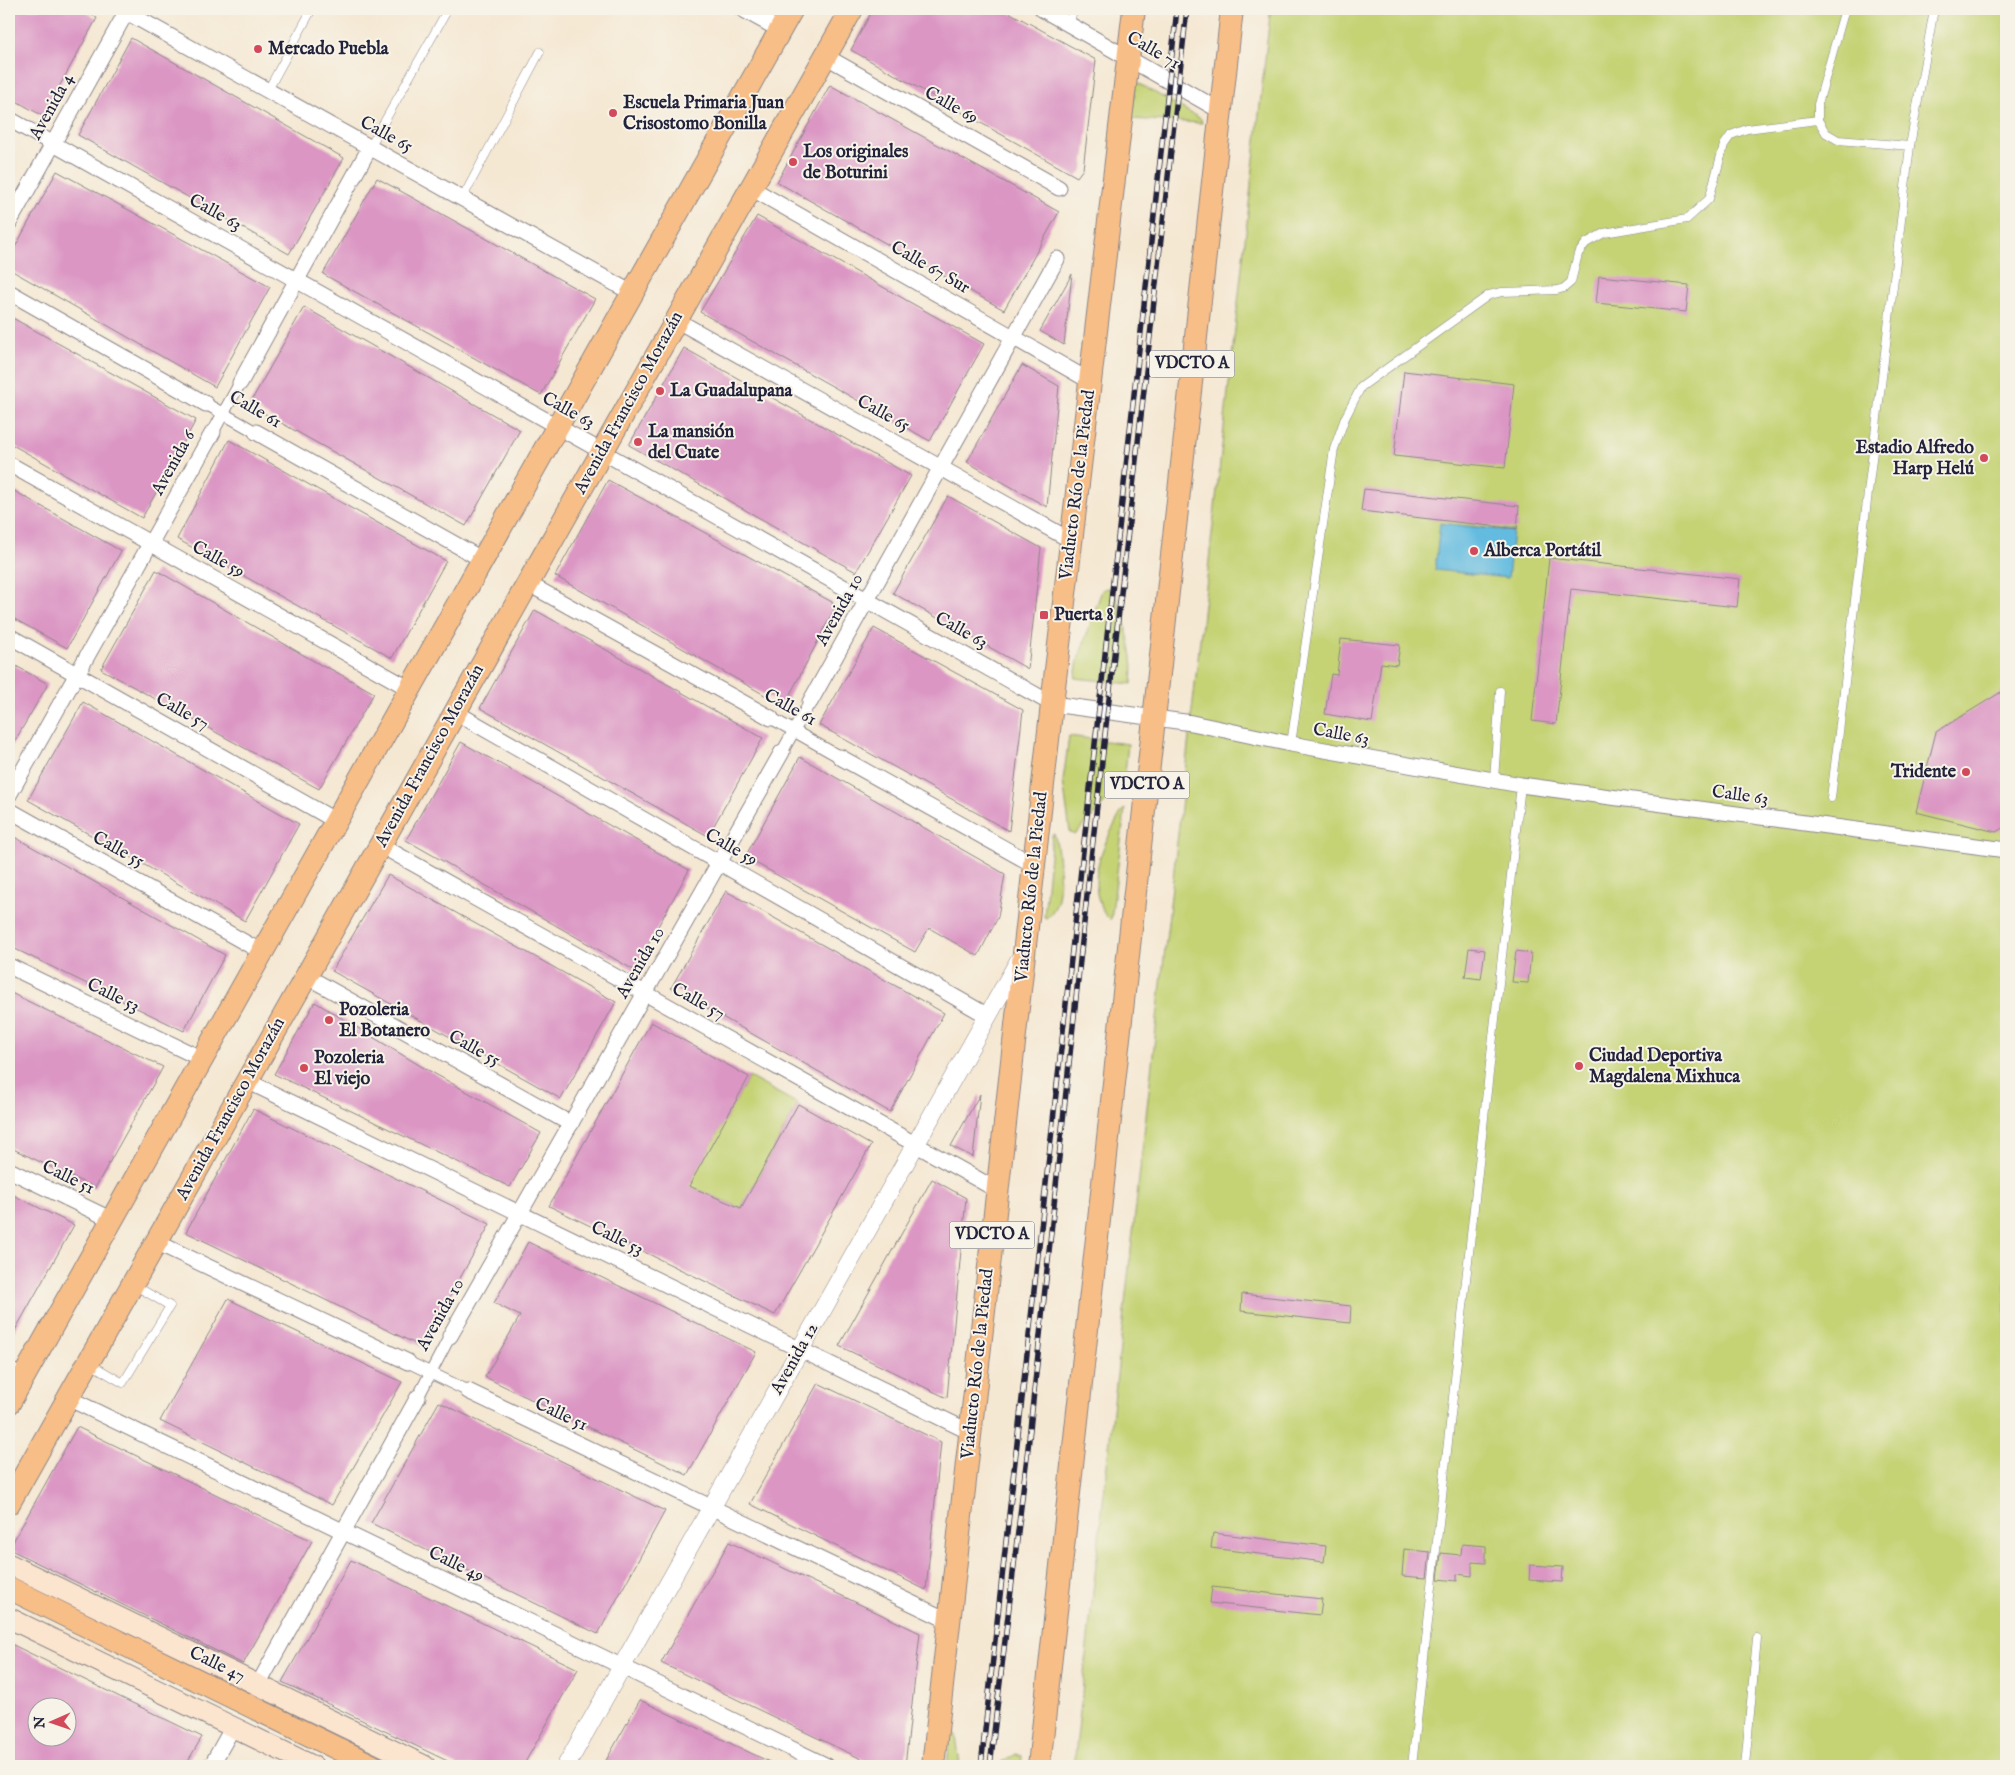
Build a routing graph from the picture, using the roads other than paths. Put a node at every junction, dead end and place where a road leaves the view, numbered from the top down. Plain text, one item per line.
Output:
1 (312, 9) edge
2 (448, 9) edge
3 (742, 9) edge
4 (792, 9) edge
5 (852, 9) edge
6 (1042, 9) edge
7 (1074, 9) edge
8 (1134, 9) edge
9 (1232, 9) edge
10 (1845, 9) edge
11 (1934, 9) edge
12 (125, 10) edge
13 (1070, 24) junction
14 (780, 30) junction
15 (540, 52) dead end
16 (825, 56) junction
17 (1128, 58) junction
18 (268, 90) junction
19 (1219, 110) junction
20 (9, 118) edge
21 (1818, 120) junction
22 (53, 143) junction
23 (1910, 146) junction
24 (370, 147) junction
25 (751, 188) junction
26 (1059, 188) dead end
27 (462, 199) junction
28 (9, 223) edge
29 (1057, 259) dead end
30 (296, 280) junction
31 (9, 292) edge
32 (632, 293) junction
33 (676, 320) junction
34 (1014, 337) junction
35 (1090, 381) junction
36 (240, 383) joint
37 (206, 404) joint
38 (223, 413) junction
39 (557, 426) junction
40 (213, 432) joint
41 (256, 432) joint
42 (602, 452) junction
43 (9, 464) edge
44 (941, 468) junction
45 (1072, 541) junction
46 (150, 544) junction
47 (483, 560) junction
48 (528, 583) junction
49 (867, 600) junction
50 (9, 636) edge
51 (77, 674) junction
52 (410, 689) junction
53 (1500, 691) dead end
54 (810, 702) joint
55 (1052, 704) junction
56 (455, 712) junction
57 (771, 718) joint
58 (1154, 719) junction
59 (794, 731) junction
60 (1291, 744) junction
61 (782, 752) joint
62 (840, 757) joint
63 (1494, 780) junction
64 (1520, 785) junction
65 (9, 794) edge
66 (1831, 798) dead end
67 (9, 810) edge
68 (336, 821) junction
69 (380, 846) junction
70 (2006, 850) edge
71 (719, 863) junction
72 (1034, 865) junction
73 (262, 952) junction
74 (1024, 952) junction
75 (9, 966) edge
76 (306, 976) junction
77 (645, 994) junction
78 (988, 1016) junction
79 (202, 1059) junction
80 (247, 1081) junction
81 (570, 1124) junction
82 (916, 1144) junction
83 (9, 1170) edge
84 (997, 1190) junction
85 (520, 1213) junction
86 (112, 1220) junction
87 (156, 1242) junction
88 (133, 1284) junction
89 (450, 1336) joint
90 (801, 1349) junction
91 (88, 1362) junction
92 (408, 1362) joint
93 (16, 1373) edge
94 (431, 1373) junction
95 (468, 1392) joint
96 (418, 1397) joint
97 (68, 1398) junction
98 (9, 1403) edge
99 (970, 1432) junction
100 (9, 1503) edge
101 (711, 1507) junction
102 (343, 1532) junction
103 (9, 1564) edge
104 (9, 1588) edge
105 (9, 1618) edge
106 (949, 1621) junction
107 (1757, 1638) dead end
108 (622, 1666) junction
109 (258, 1685) junction
110 (233, 1727) junction
111 (210, 1766) edge
112 (312, 1766) edge
113 (373, 1766) edge
114 (425, 1766) edge
115 (566, 1766) edge
116 (827, 1766) edge
117 (933, 1766) edge
118 (1040, 1766) edge
119 (1412, 1766) edge
120 (1745, 1766) edge

1 - 18 lane
2 - 24 lane
3 - 14 street
4 - 14 main road
5 - 16 main road, Avenida Francisco Morazán
6 - 13 street, Calle 71
7 - 13 lane
8 - 17 main road, Viaducto Río de la Piedad / VDCTO A
9 - 19 main road, VDCTO A
10 - 21 lane
11 - 23 lane
12 - 18 street, Calle 65
12 - 22 street, Avenida 4
13 - 17 street, Calle 71
14 - 32 main road
15 - 27 lane
16 - 25 main road, Avenida Francisco Morazán
16 - 26 street, Calle 69
17 - 19 street, Calle 71
17 - 35 main road, Viaducto Río de la Piedad / VDCTO A
18 - 24 street, Calle 65
19 - 58 main road, VDCTO A
20 - 22 street, Calle 63
21 - 23 lane
21 - 60 lane
22 - 28 street, Avenida 4
22 - 30 street, Calle 63
23 - 66 lane
24 - 27 street, Calle 65
24 - 30 street, Avenida 6
25 - 33 main road, Avenida Francisco Morazán
25 - 34 street, Calle 67 Sur
27 - 32 street, Calle 65
29 - 34 street, Avenida 10
30 - 36 street, Avenida 6
30 - 39 street, Calle 63
31 - 37 street, Calle 61
32 - 39 main road
33 - 42 main road, Avenida Francisco Morazán
33 - 44 street, Calle 65
34 - 35 street, Calle 67 Sur
34 - 44 street, Avenida 10
35 - 45 main road, Viaducto Río de la Piedad / VDCTO A
36 - 38 street, Avenida 6
37 - 38 street, Calle 61
38 - 40 street, Avenida 6
38 - 41 street, Calle 61
39 - 42 street, Calle 63
39 - 47 main road
40 - 46 street, Avenida 6
41 - 47 street, Calle 61
42 - 48 main road, Avenida Francisco Morazán
42 - 49 street, Calle 63
43 - 46 street, Calle 59
44 - 45 street, Calle 65
44 - 49 street, Avenida 10
45 - 55 main road, Viaducto Río de la Piedad / VDCTO A
46 - 51 street, Avenida 6
46 - 52 street, Calle 59
47 - 52 main road
48 - 56 main road, Avenida Francisco Morazán
48 - 57 street, Calle 61
49 - 54 street, Avenida 10
49 - 55 street, Calle 63
50 - 51 street, Calle 57
51 - 65 street, Avenida 6
51 - 68 street, Calle 57
52 - 68 main road
53 - 63 lane
54 - 59 street, Avenida 10
55 - 58 street, Calle 63
55 - 72 main road, Viaducto Río de la Piedad / VDCTO A
56 - 69 main road, Avenida Francisco Morazán
56 - 71 street, Calle 59
57 - 59 street, Calle 61
58 - 60 street, Calle 63
58 - 118 main road, VDCTO A
59 - 61 street, Avenida 10
59 - 62 street, Calle 61
60 - 63 street, Calle 63
61 - 71 street, Avenida 10
62 - 72 street, Calle 61
63 - 64 street, Calle 63
64 - 70 street, Calle 63
64 - 119 lane
67 - 73 street, Calle 55
68 - 73 main road
69 - 76 main road, Avenida Francisco Morazán
69 - 77 street, Calle 57
71 - 77 street, Avenida 10
71 - 78 street, Calle 59
72 - 74 main road, Viaducto Río de la Piedad / VDCTO A
73 - 79 main road
74 - 78 street, Avenida 12
74 - 84 main road, Viaducto Río de la Piedad / VDCTO A
75 - 79 street, Calle 53
76 - 80 main road, Avenida Francisco Morazán
76 - 81 street, Calle 55
77 - 81 street, Avenida 10
77 - 82 street, Calle 57
78 - 82 street, Avenida 12
79 - 86 main road
80 - 85 street, Calle 53
80 - 87 main road, Avenida Francisco Morazán
81 - 85 street, Avenida 10
82 - 84 street, Calle 57
82 - 90 street, Avenida 12
83 - 86 street, Calle 51
84 - 99 main road, Viaducto Río de la Piedad / VDCTO A
85 - 89 street, Avenida 10
85 - 90 street, Calle 53
86 - 93 main road
87 - 88 main road, Avenida Francisco Morazán
87 - 92 street, Calle 51
88 - 91 main road, Avenida Francisco Morazán
88 - 91 lane
89 - 94 street, Avenida 10
90 - 99 street, Calle 53
90 - 101 street, Avenida 12
91 - 97 main road, Avenida Francisco Morazán
92 - 94 street, Calle 51
93 - 98 main road
94 - 95 street, Calle 51
94 - 96 street, Avenida 10
95 - 101 street, Calle 51
96 - 102 street, Avenida 10
97 - 100 main road, Avenida Francisco Morazán
97 - 102 street, Calle 49
99 - 106 main road, Viaducto Río de la Piedad / VDCTO A
101 - 106 street, Calle 51
101 - 108 street, Avenida 12
102 - 108 street, Calle 49
102 - 109 street, Avenida 10
103 - 109 main road, Calle 47
104 - 113 main road
105 - 110 main road
106 - 117 main road, Viaducto Río de la Piedad / VDCTO A
107 - 120 lane
108 - 115 street, Avenida 12
108 - 116 street, Calle 49
109 - 114 main road, Calle 47
110 - 111 street
110 - 112 main road

